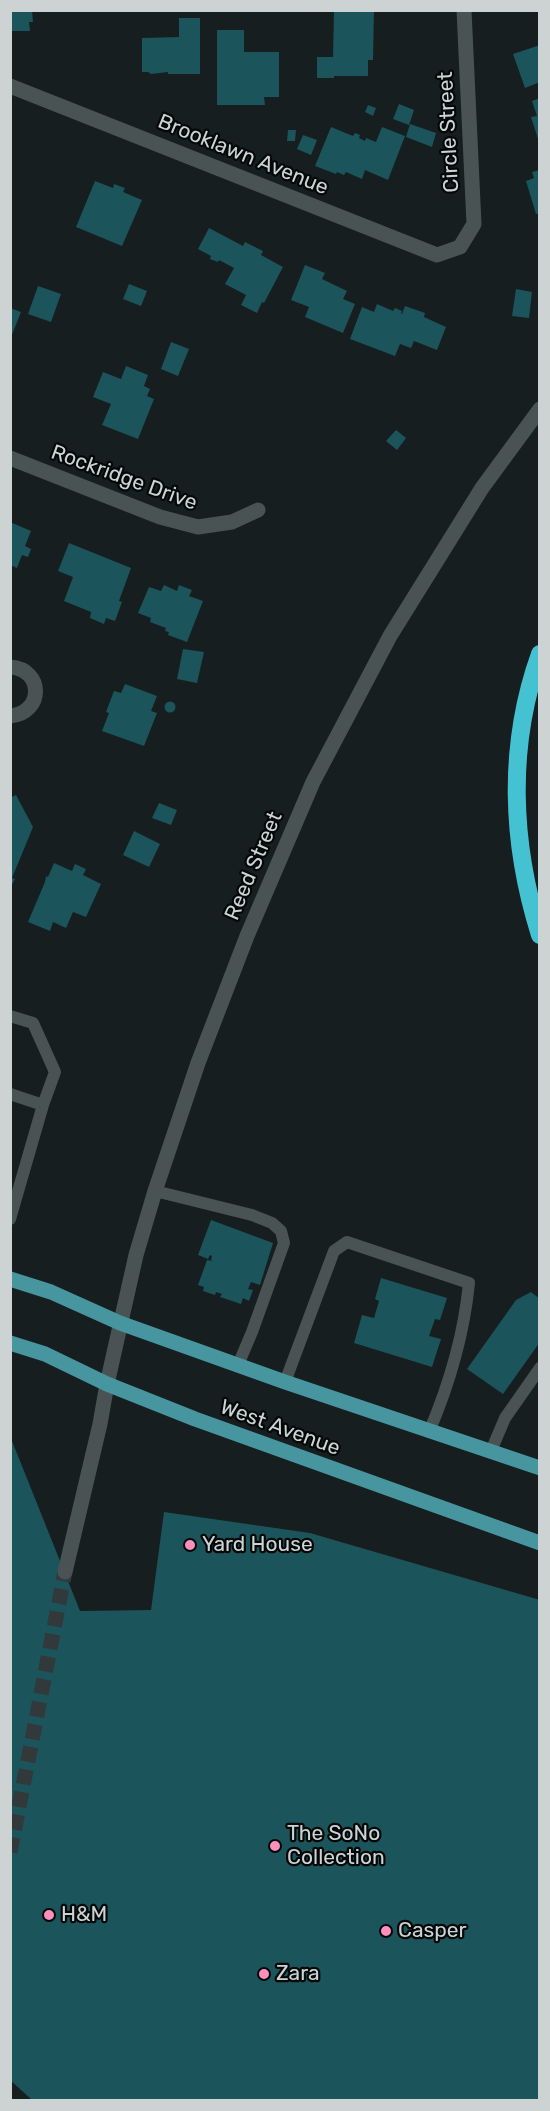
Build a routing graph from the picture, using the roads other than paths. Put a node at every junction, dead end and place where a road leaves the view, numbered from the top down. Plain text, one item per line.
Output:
1 (464, 10) edge
2 (10, 86) edge
3 (460, 247) joint
4 (540, 409) edge
5 (10, 459) edge
6 (258, 510) dead end
7 (540, 654) edge
8 (10, 667) edge
9 (10, 716) edge
10 (540, 935) edge
11 (10, 1016) edge
12 (10, 1094) edge
13 (43, 1105) junction
14 (155, 1191) junction
15 (10, 1219) edge
16 (10, 1279) edge
17 (120, 1323) junction
18 (10, 1343) edge
19 (238, 1365) junction
20 (540, 1368) edge
21 (285, 1382) junction
22 (107, 1384) junction
23 (429, 1432) junction
24 (491, 1450) junction
25 (540, 1468) edge
26 (540, 1543) edge
27 (65, 1572) tunnel mouth

1 - 3 street, Circle Street
2 - 3 street, Brooklawn Avenue
4 - 14 street, Reed Street
5 - 6 street, Rockridge Drive
7 - 10 highway
8 - 9 street
11 - 13 lane
12 - 13 lane
13 - 15 lane
14 - 17 street, Reed Street
14 - 19 lane
16 - 17 main road
17 - 19 main road
17 - 22 street, Reed Street
18 - 22 main road, West Avenue
19 - 21 main road
20 - 24 lane
21 - 23 main road
21 - 23 lane
22 - 26 main road, West Avenue
22 - 27 street, Reed Street
23 - 24 main road
24 - 25 main road

